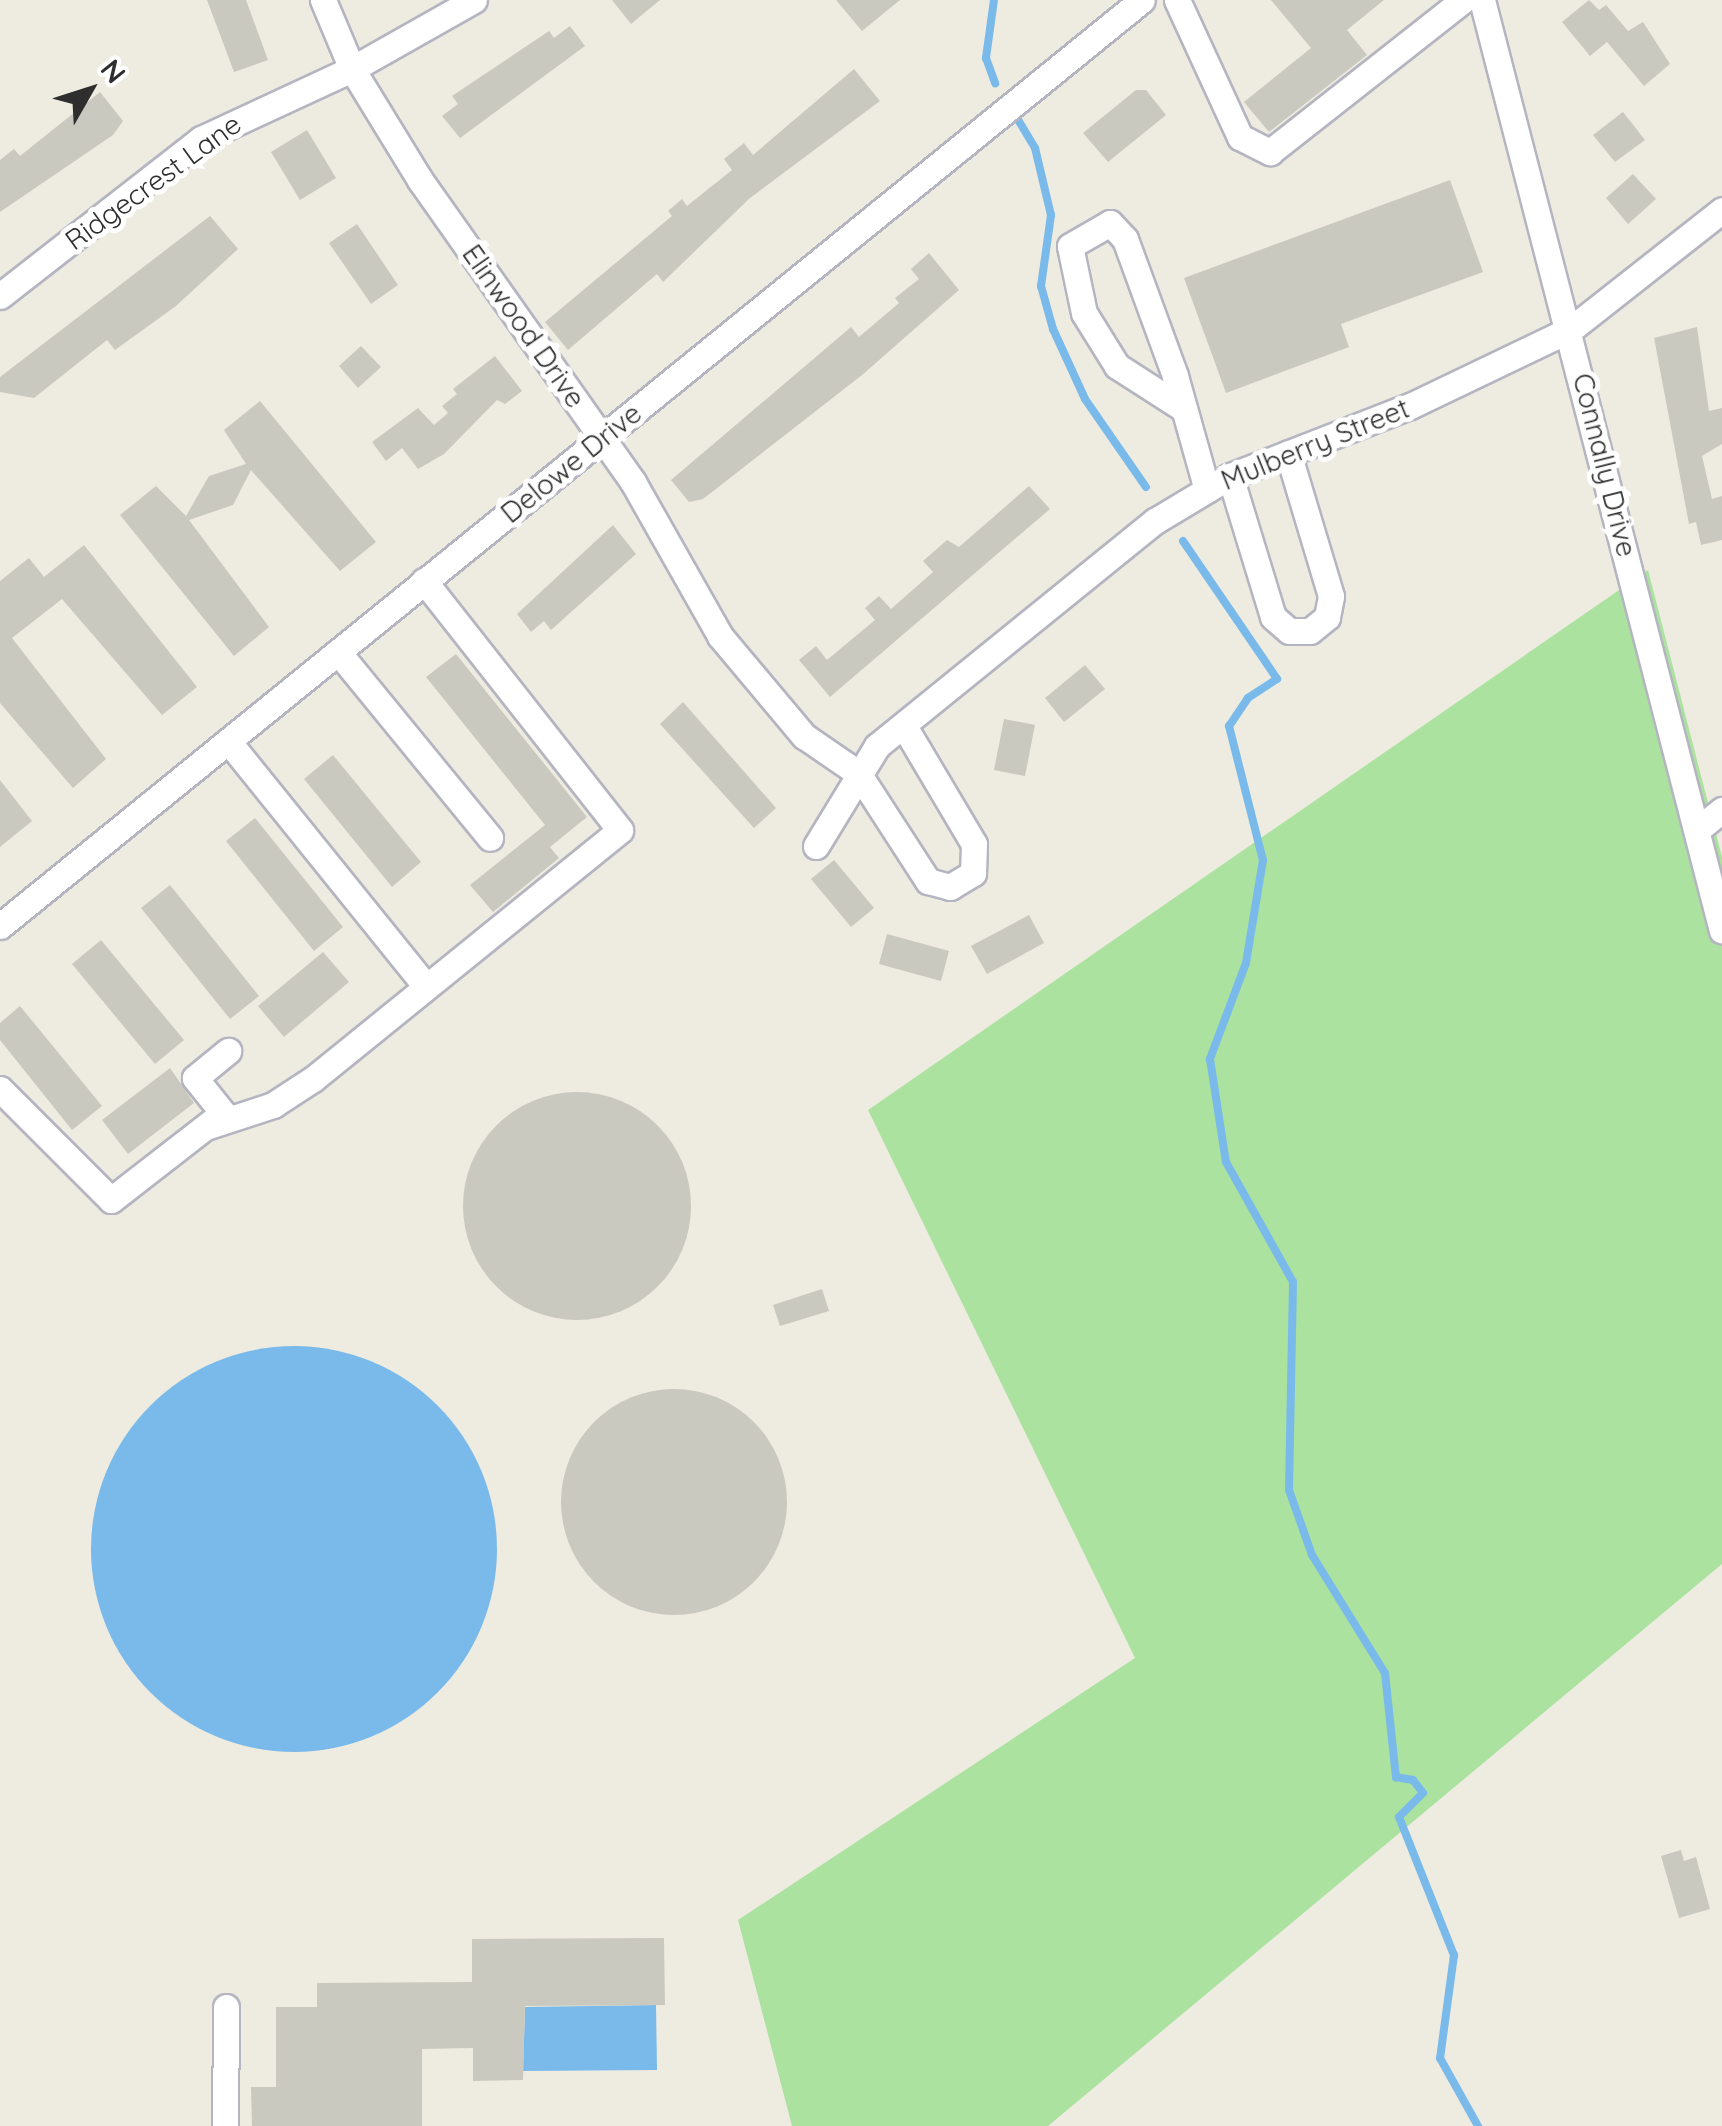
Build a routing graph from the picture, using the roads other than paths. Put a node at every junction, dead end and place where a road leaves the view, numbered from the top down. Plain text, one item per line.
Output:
1 (323, 0) edge
2 (474, 0) edge
3 (1142, 0) edge
4 (1463, 0) edge
5 (1482, 0) edge
6 (1190, 5) edge
7 (352, 69) junction
8 (1722, 210) edge
9 (0, 296) edge
10 (1572, 329) junction
11 (1184, 408) junction
12 (603, 436) junction
13 (1288, 453) junction
14 (1230, 476) junction
15 (1207, 490) junction
16 (424, 581) junction
17 (338, 652) junction
18 (904, 726) junction
19 (228, 740) junction
20 (858, 773) junction
21 (1722, 810) edge
22 (1697, 830) junction
23 (490, 838) dead end
24 (816, 846) dead end
25 (0, 926) edge
26 (1722, 931) edge
27 (426, 986) junction
28 (228, 1051) dead end
29 (0, 1089) edge
30 (206, 1126) junction
31 (226, 2007) dead end
32 (225, 2126) edge

1 - 7 street, Elinwood Drive
2 - 7 street, Ridgecrest Lane
3 - 12 street, Delowe Drive
4 - 6 street
5 - 10 street, Connally Drive
7 - 9 street, Ridgecrest Lane
7 - 12 street, Elinwood Drive
8 - 10 street, Mulberry Street
10 - 13 street, Mulberry Street
10 - 22 street, Connally Drive
11 - 11 street
11 - 15 street
12 - 16 street, Delowe Drive
12 - 20 street, Elinwood Drive
13 - 14 street, Mulberry Street
13 - 14 street
14 - 15 street, Mulberry Street
15 - 18 street, Mulberry Street
16 - 17 street, Delowe Drive
16 - 27 street
17 - 19 street, Delowe Drive
17 - 23 street
18 - 20 street, Mulberry Street
18 - 20 street
19 - 25 street, Delowe Drive
19 - 27 street
20 - 24 street, Mulberry Street
21 - 22 street
22 - 26 street, Connally Drive
27 - 30 street
28 - 30 street
29 - 30 street
31 - 32 street

